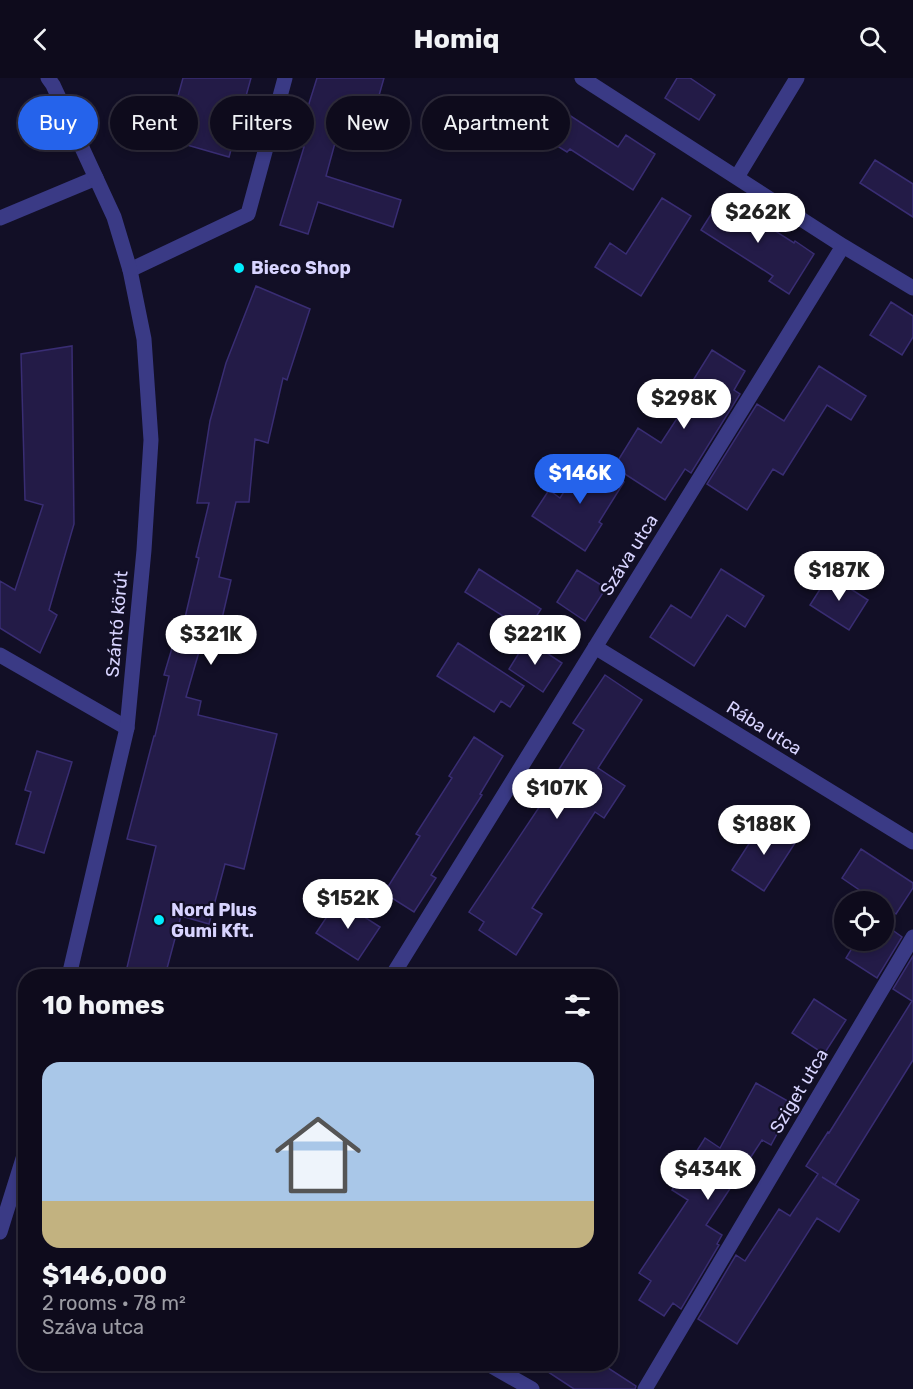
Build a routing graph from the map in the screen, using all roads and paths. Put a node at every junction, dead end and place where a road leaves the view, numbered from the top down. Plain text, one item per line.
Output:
1 (48, 78) edge
2 (285, 78) edge
3 (582, 78) edge
4 (797, 78) edge
5 (737, 177) junction
6 (96, 178) junction
7 (0, 218) edge
8 (843, 246) junction
9 (130, 270) junction
10 (913, 288) edge
11 (594, 647) junction
12 (0, 655) edge
13 (127, 728) junction
14 (913, 842) edge
15 (913, 937) edge
16 (71, 969) edge
17 (396, 969) edge
18 (18, 1175) edge
19 (0, 1232) edge
20 (500, 1371) edge
21 (532, 1389) edge
22 (645, 1389) edge

1 - 6 street, Szántó körút
2 - 9 street
3 - 5 street
4 - 5 street
5 - 8 street
6 - 7 street
6 - 9 street, Szántó körút
8 - 10 street
8 - 11 street, Száva utca
9 - 13 street, Szántó körút
11 - 14 street, Rába utca
11 - 17 street, Száva utca
12 - 13 street
13 - 16 street, Szántó körút
15 - 22 street, Sziget utca
18 - 19 street
20 - 21 street

